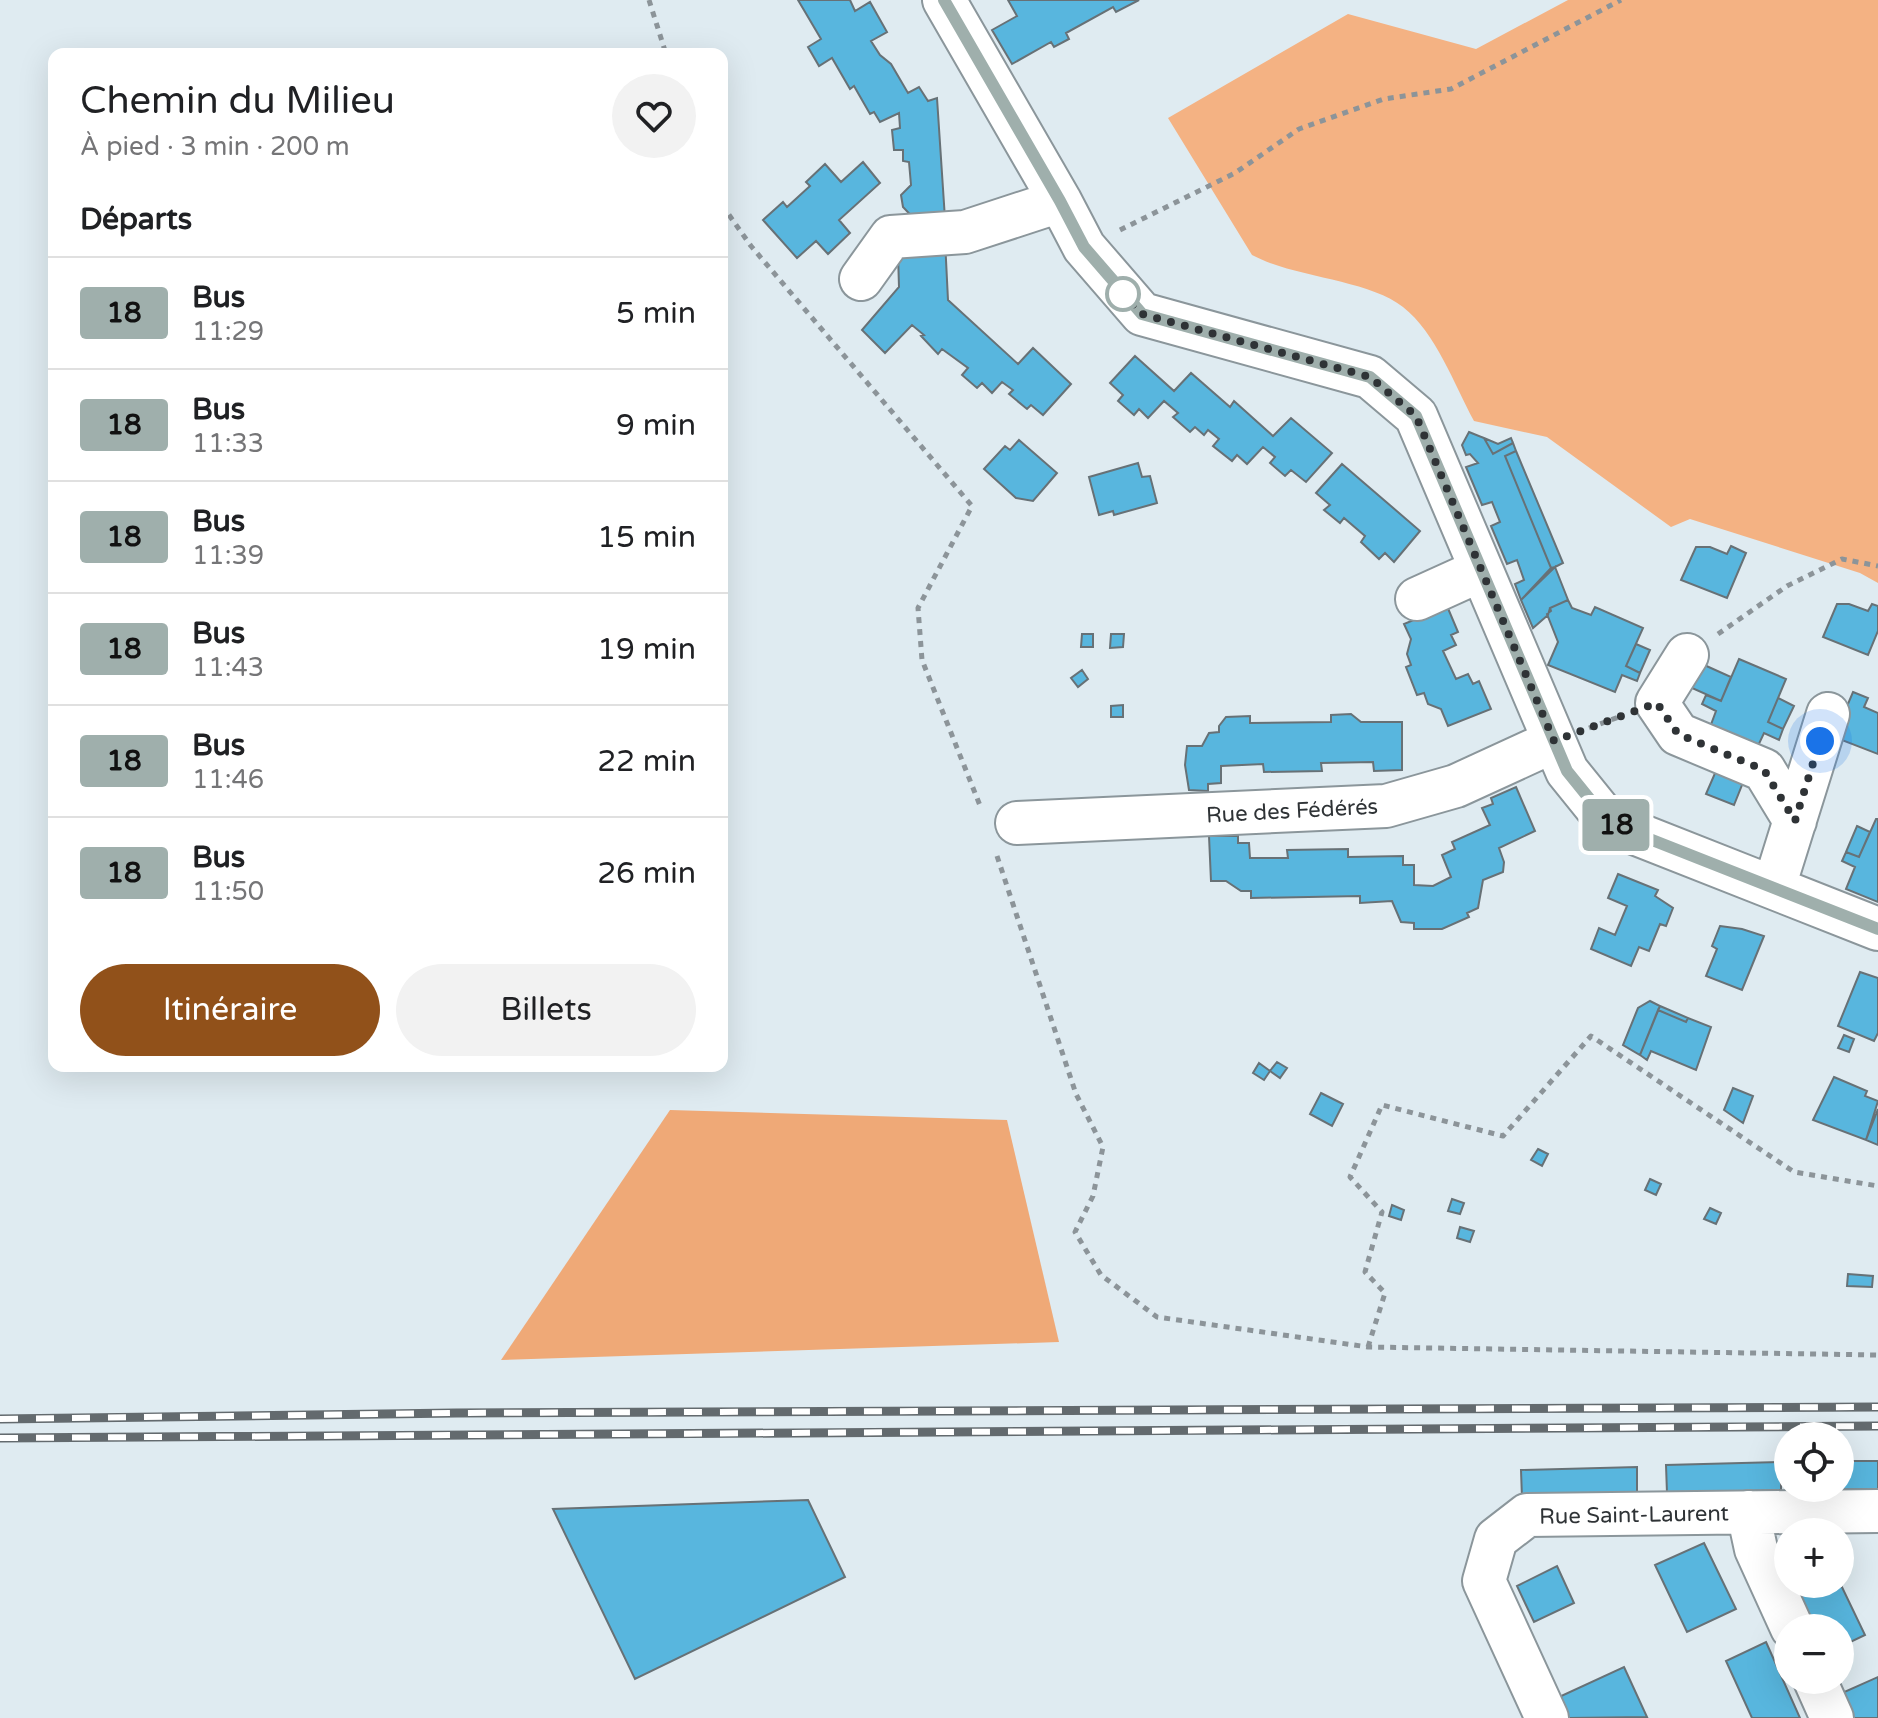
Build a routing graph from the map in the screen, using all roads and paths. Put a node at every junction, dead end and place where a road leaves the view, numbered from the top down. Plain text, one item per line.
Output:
1 (649, 0) edge
2 (944, 0) edge
3 (1621, 0) edge
4 (664, 48) edge
5 (1060, 201) junction
6 (728, 213) edge
7 (1084, 247) junction
8 (861, 279) dead end
9 (1878, 566) edge
10 (1481, 570) junction
11 (1417, 599) dead end
12 (1687, 655) joint
13 (1657, 703) junction
14 (1828, 714) dead end
15 (1554, 741) junction
16 (1795, 821) junction
17 (999, 830) junction
18 (1774, 887) junction
19 (1878, 929) edge
20 (1878, 1186) edge
21 (1368, 1347) junction
22 (1878, 1355) edge
23 (1878, 1511) edge
24 (1748, 1512) junction
25 (1786, 1614) edge
26 (1821, 1694) edge
27 (1547, 1718) edge
28 (1832, 1718) edge

1 - 4 path
2 - 5 street
3 - 7 path
5 - 7 street
5 - 8 street
6 - 17 path
7 - 10 street
9 - 12 path
10 - 11 street
10 - 15 street
12 - 13 street
13 - 15 path
13 - 16 street
14 - 16 street
15 - 17 street, Rue des Fédérés
15 - 18 street
16 - 18 street
17 - 21 path
18 - 19 street
20 - 21 path
21 - 22 path
23 - 24 street, Rue Saint-Laurent
24 - 25 street
24 - 27 street, Rue Saint-Laurent
26 - 28 street

